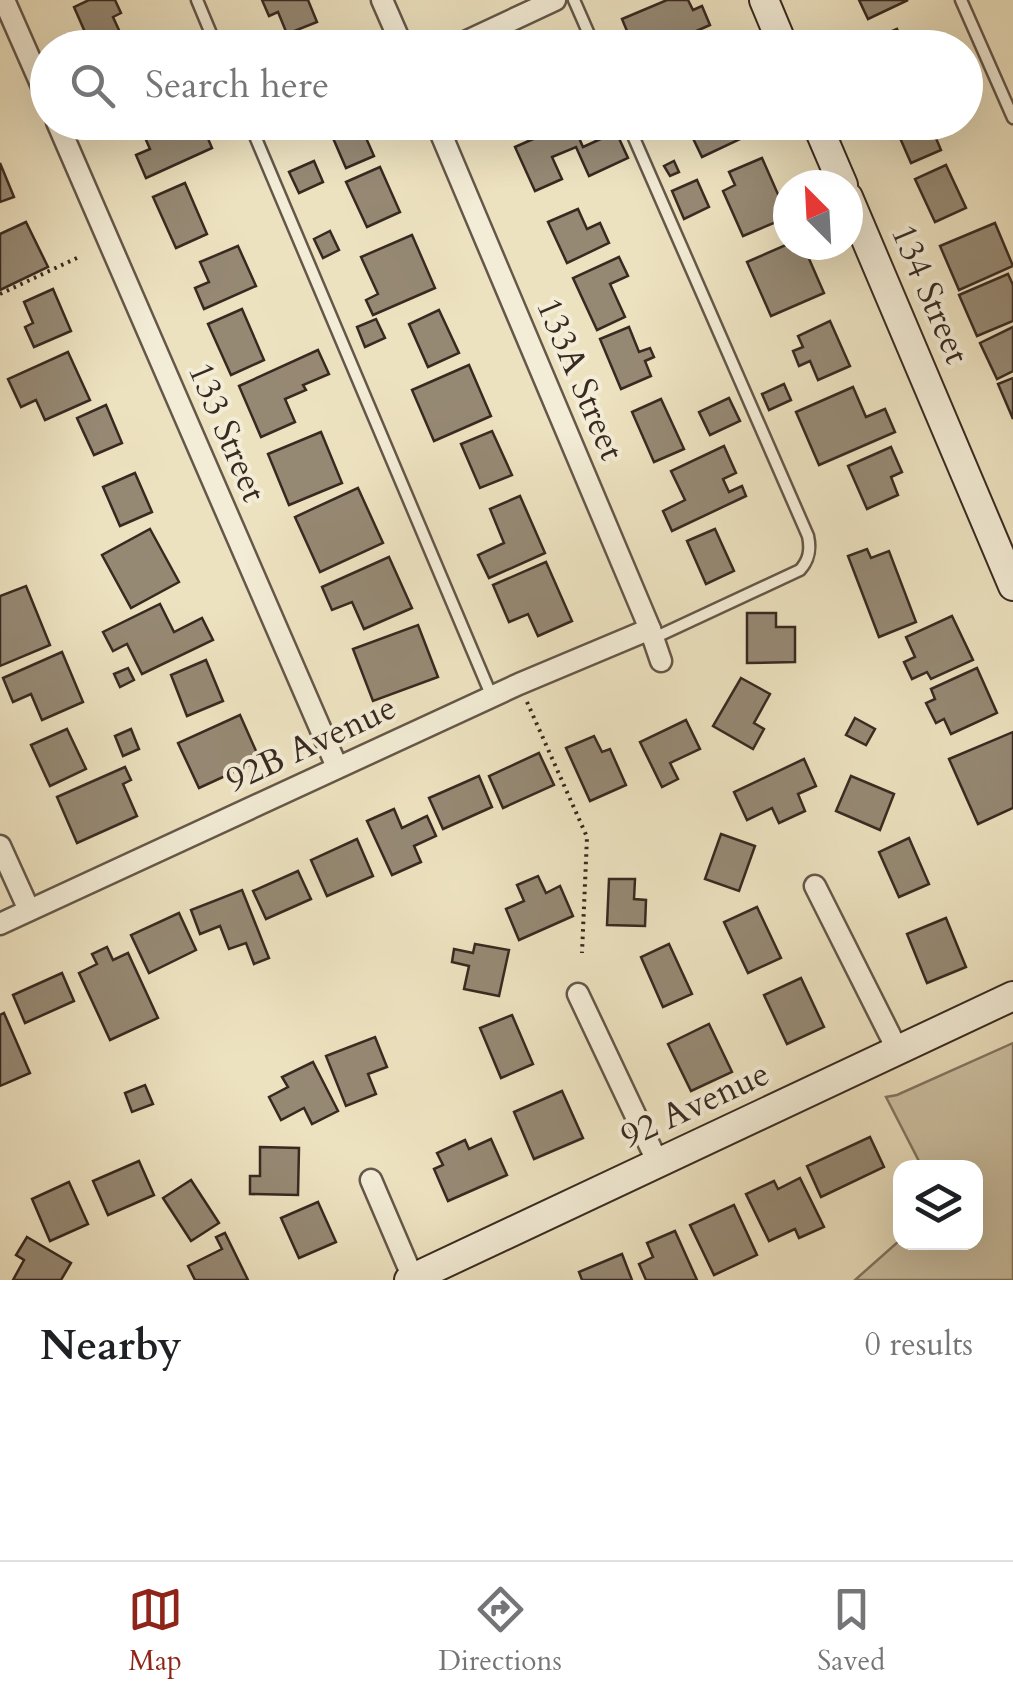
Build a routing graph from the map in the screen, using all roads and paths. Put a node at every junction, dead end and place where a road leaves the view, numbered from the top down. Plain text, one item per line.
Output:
1 (4, 0) edge
2 (197, 0) edge
3 (382, 0) edge
4 (555, 0) edge
5 (574, 0) edge
6 (764, 0) edge
7 (961, 0) edge
8 (210, 30) edge
9 (395, 30) edge
10 (491, 30) edge
11 (587, 30) edge
12 (776, 30) edge
13 (974, 30) edge
14 (983, 50) edge
15 (30, 59) edge
16 (1013, 118) edge
17 (65, 140) edge
18 (257, 140) edge
19 (444, 140) edge
20 (636, 140) edge
21 (824, 140) edge
22 (837, 170) edge
23 (863, 230) edge
24 (80, 257) dead end
25 (0, 294) edge
26 (1003, 533) edge
27 (1013, 586) edge
28 (652, 633) junction
29 (661, 661) dead end
30 (492, 697) junction
31 (526, 698) dead end
32 (337, 767) junction
33 (0, 846) edge
34 (816, 886) dead end
35 (29, 910) junction
36 (0, 924) edge
37 (582, 953) dead end
38 (578, 994) dead end
39 (1013, 996) edge
40 (898, 1051) junction
41 (658, 1163) junction
42 (371, 1180) dead end
43 (411, 1279) edge

1 - 15 street
2 - 8 lane
3 - 9 street
4 - 10 street
5 - 11 lane
6 - 12 main road
7 - 13 lane
14 - 16 lane
17 - 32 street, 133 Street
18 - 30 lane
19 - 28 street, 133A Street
20 - 28 lane
21 - 22 main road
23 - 26 main road, 134 Street
24 - 25 path
26 - 27 main road, 134 Street
28 - 29 street, 133A Street
28 - 30 street, 92B Avenue
30 - 32 street, 92B Avenue
31 - 37 path
32 - 35 street, 92B Avenue
33 - 35 street
34 - 40 street
35 - 36 street, 92B Avenue
38 - 41 street
39 - 40 main road, 92 Avenue
40 - 41 main road, 92 Avenue
41 - 43 main road, 92 Avenue
42 - 43 street

